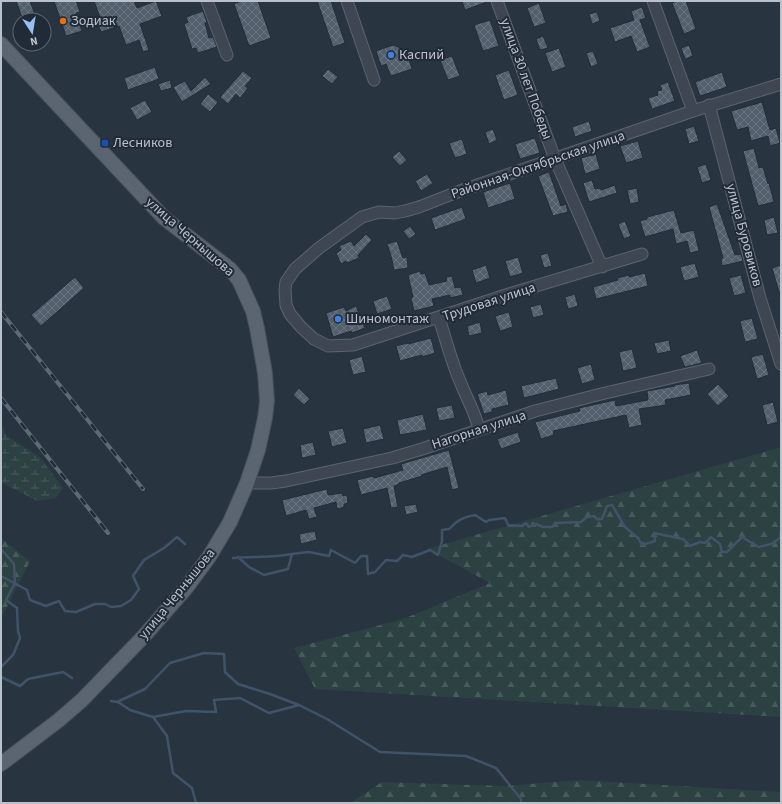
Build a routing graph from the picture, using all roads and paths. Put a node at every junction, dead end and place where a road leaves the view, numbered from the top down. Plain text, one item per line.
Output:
1 (207, 1) edge
2 (347, 1) edge
3 (497, 1) edge
4 (653, 1) edge
5 (1, 44) edge
6 (227, 55) dead end
7 (374, 80) dead end
8 (781, 84) edge
9 (710, 106) junction
10 (693, 111) junction
11 (555, 159) junction
12 (642, 254) dead end
13 (304, 260) joint
14 (602, 267) junction
15 (439, 318) junction
16 (781, 364) edge
17 (709, 369) dead end
18 (479, 430) junction
19 (247, 483) junction
20 (1, 764) edge

1 - 6 street
2 - 7 street
3 - 11 street, улица 30 лет Победы
4 - 10 street
5 - 19 main road, улица Чернышова
8 - 9 street, Районная-Октябрьская улица
9 - 10 street, Районная-Октябрьская улица
9 - 16 street, улица Буровиков
10 - 11 street, Районная-Октябрьская улица
11 - 13 street, Районная-Октябрьская улица
11 - 14 street, улица 30 лет Победы
12 - 14 street, Трудовая улица
13 - 15 street, Трудовая улица
14 - 15 street, Трудовая улица
15 - 18 street
17 - 18 street, Нагорная улица
18 - 19 street, Нагорная улица
19 - 20 main road, улица Чернышова

